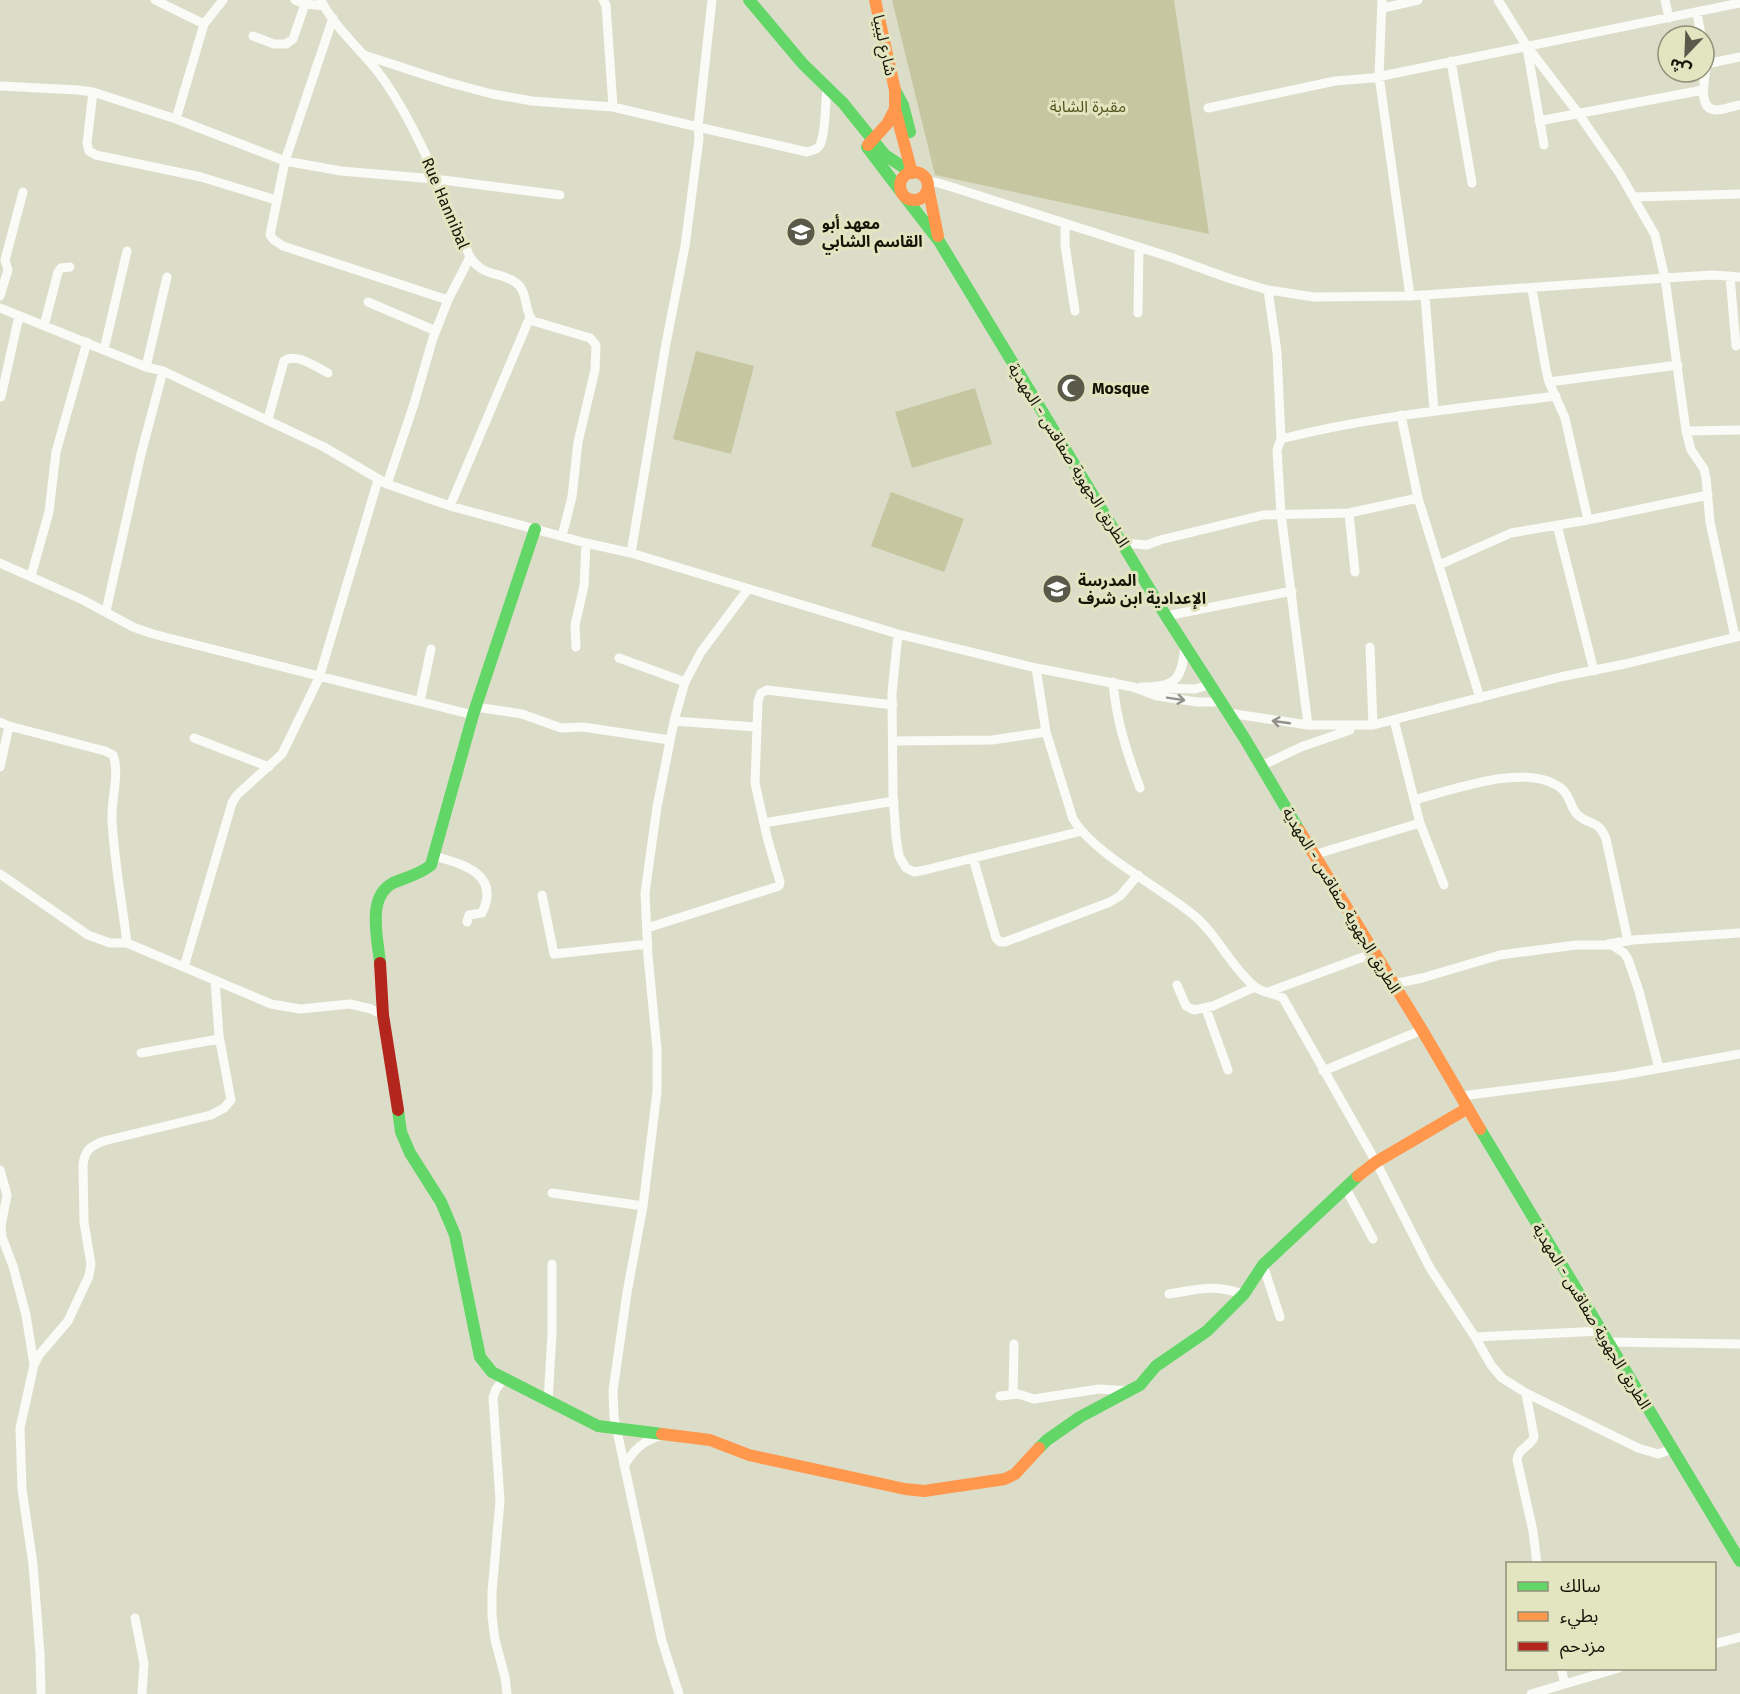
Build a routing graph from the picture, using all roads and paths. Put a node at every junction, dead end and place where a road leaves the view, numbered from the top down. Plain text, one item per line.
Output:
1 (155, 0) edge
2 (223, 0) edge
3 (295, 0) edge
4 (603, 0) edge
5 (712, 0) edge
6 (749, 0) edge
7 (875, 0) edge
8 (1418, 0) edge
9 (1498, 0) edge
10 (1665, 0) edge
11 (322, 3) edge
12 (1740, 3) edge
13 (305, 4) junction
14 (1383, 4) edge
15 (1720, 4) edge
16 (1697, 12) junction
17 (333, 18) junction
18 (1669, 18) junction
19 (204, 24) junction
20 (1699, 24) edge
21 (253, 36) dead end
22 (1527, 45) junction
23 (361, 54) junction
24 (1740, 57) edge
25 (1451, 61) junction
26 (1716, 62) edge
27 (1379, 76) junction
28 (1704, 84) edge
29 (0, 86) edge
30 (826, 89) junction
31 (895, 90) junction
32 (1703, 90) junction
33 (93, 92) junction
34 (1740, 105) edge
35 (613, 107) junction
36 (1208, 108) dead end
37 (895, 109) junction
38 (1578, 113) junction
39 (176, 119) junction
40 (1539, 121) junction
41 (698, 128) junction
42 (869, 143) junction
43 (1544, 145) dead end
44 (285, 161) junction
45 (435, 179) junction
46 (922, 179) junction
47 (1472, 183) dead end
48 (23, 192) dead end
49 (1740, 194) edge
50 (560, 195) dead end
51 (904, 195) junction
52 (1634, 197) junction
53 (276, 200) junction
54 (1065, 224) junction
55 (939, 241) junction
56 (1139, 248) junction
57 (127, 251) dead end
58 (470, 257) junction
59 (70, 267) dead end
60 (1735, 276) edge
61 (167, 277) dead end
62 (1665, 278) junction
63 (1532, 289) junction
64 (1268, 290) junction
65 (1425, 295) junction
66 (0, 296) edge
67 (1410, 296) junction
68 (448, 300) junction
69 (368, 302) dead end
70 (0, 308) edge
71 (1075, 311) dead end
72 (1138, 313) dead end
73 (19, 316) junction
74 (530, 317) junction
75 (44, 326) junction
76 (436, 331) junction
77 (87, 342) junction
78 (1736, 346) dead end
79 (104, 350) junction
80 (1678, 365) junction
81 (146, 367) junction
82 (163, 370) junction
83 (328, 373) dead end
84 (1549, 382) junction
85 (1556, 396) junction
86 (1, 397) edge
87 (1434, 411) junction
88 (1401, 415) junction
89 (268, 419) junction
90 (1740, 430) edge
91 (1686, 431) junction
92 (1281, 439) junction
93 (382, 482) junction
94 (1708, 495) junction
95 (1418, 498) junction
96 (450, 506) junction
97 (1349, 513) junction
98 (1281, 514) junction
99 (1588, 520) junction
100 (1557, 525) junction
101 (535, 529) junction
102 (562, 536) junction
103 (586, 543) junction
104 (1123, 543) junction
105 (631, 553) junction
106 (0, 563) edge
107 (1439, 565) junction
108 (1355, 572) dead end
109 (32, 576) junction
110 (748, 589) junction
111 (1292, 591) junction
112 (106, 611) junction
113 (1166, 616) junction
114 (898, 634) junction
115 (1738, 636) edge
116 (1185, 646) junction
117 (576, 647) dead end
118 (1370, 647) dead end
119 (431, 649) dead end
120 (619, 658) dead end
121 (1035, 668) junction
122 (1594, 670) junction
123 (319, 678) junction
124 (685, 682) junction
125 (1113, 682) junction
126 (1209, 685) junction
127 (1133, 687) junction
128 (1153, 688) junction
129 (1480, 698) junction
130 (420, 701) junction
131 (1220, 702) junction
132 (892, 705) junction
133 (474, 711) junction
134 (1228, 713) junction
135 (1394, 720) junction
136 (674, 721) junction
137 (4, 724) edge
138 (1308, 725) junction
139 (1374, 725) junction
140 (1361, 726) junction
141 (756, 727) junction
142 (1046, 732) junction
143 (194, 738) dead end
144 (670, 740) junction
145 (894, 741) junction
146 (1261, 766) junction
147 (0, 767) edge
148 (269, 767) junction
149 (1140, 788) dead end
150 (1414, 800) junction
151 (894, 801) junction
152 (764, 823) junction
153 (1420, 823) junction
154 (1082, 831) junction
155 (1313, 855) junction
156 (434, 856) junction
157 (973, 858) junction
158 (0, 874) edge
159 (1138, 875) junction
160 (1444, 885) dead end
161 (542, 895) dead end
162 (467, 922) dead end
163 (647, 928) junction
164 (1740, 933) edge
165 (1628, 941) junction
166 (127, 944) junction
167 (648, 944) junction
168 (1602, 945) junction
169 (1374, 952) junction
170 (184, 967) junction
171 (215, 980) junction
172 (1393, 984) junction
173 (1177, 985) dead end
174 (1255, 987) junction
175 (1268, 992) junction
176 (1206, 1009) junction
177 (383, 1015) junction
178 (1422, 1030) junction
179 (219, 1039) junction
180 (141, 1053) dead end
181 (1740, 1054) edge
182 (1659, 1068) junction
183 (1227, 1070) dead end
184 (1323, 1071) junction
185 (1461, 1096) junction
186 (1468, 1108) junction
187 (1376, 1162) junction
188 (0, 1170) edge
189 (1345, 1187) junction
190 (552, 1193) dead end
191 (643, 1206) junction
192 (1373, 1239) dead end
193 (552, 1264) dead end
194 (1263, 1265) junction
195 (1169, 1294) dead end
196 (1244, 1294) junction
197 (1280, 1317) dead end
198 (1475, 1337) junction
199 (1605, 1337) junction
200 (1014, 1344) dead end
201 (1740, 1344) edge
202 (34, 1365) junction
203 (504, 1380) junction
204 (1131, 1390) junction
205 (1526, 1393) junction
206 (1013, 1394) junction
207 (1000, 1396) dead end
208 (548, 1401) junction
209 (618, 1428) junction
210 (664, 1435) junction
211 (1673, 1449) junction
212 (624, 1466) junction
213 (1740, 1561) edge
214 (1537, 1562) edge
215 (135, 1618) dead end
216 (1740, 1637) edge
217 (1716, 1643) edge
218 (1562, 1670) edge
219 (1612, 1670) edge
220 (1565, 1684) junction
221 (41, 1694) edge
222 (142, 1694) edge
223 (507, 1694) edge
224 (679, 1694) edge
225 (1532, 1694) edge

1 - 19 street
2 - 19 street
3 - 13 street
4 - 35 street
5 - 41 street
6 - 30 main road, الطريق الجهوية صفاقس - المهدية
7 - 31 main road, شارع ليبيا
8 - 14 street
9 - 22 street
10 - 18 street
11 - 13 street
11 - 17 street, Rue Hannibal
12 - 15 street
13 - 21 street
14 - 27 street
15 - 16 street
16 - 18 street
16 - 20 street
17 - 23 street, Rue Hannibal
17 - 44 street
18 - 22 street
19 - 39 street
22 - 25 street
22 - 38 street
22 - 40 street
23 - 35 street
23 - 45 street, Rue Hannibal
24 - 26 street
25 - 27 street
25 - 47 street
27 - 36 street
27 - 67 street
28 - 32 street
29 - 33 street
30 - 41 street
30 - 42 main road, الطريق الجهوية صفاقس - المهدية
31 - 37 main road, شارع ليبيا
31 - 46 main road, شارع ليبيا
32 - 34 street
32 - 38 street
33 - 39 street
33 - 53 street
35 - 41 street
37 - 42 main road
37 - 46 main road, شارع ليبيا
38 - 40 street
38 - 52 street
39 - 44 street
40 - 43 street
41 - 105 street
42 - 46 main road, الطريق الجهوية صفاقس - المهدية
42 - 51 main road, الطريق الجهوية صفاقس - المهدية
44 - 45 street
44 - 53 street
45 - 50 street
45 - 58 street, Rue Hannibal
46 - 51 main road
46 - 51 main road
46 - 54 street
46 - 55 main road, الطريق الجهوية صفاقس - المهدية
48 - 66 street
49 - 52 street
51 - 55 main road, الطريق الجهوية صفاقس - المهدية
52 - 62 street
53 - 68 street
54 - 56 street
54 - 71 street
55 - 104 main road, الطريق الجهوية صفاقس - المهدية
56 - 64 street
56 - 72 street
57 - 79 street
58 - 68 street
58 - 74 street, Rue Hannibal
59 - 75 street
60 - 62 street
60 - 78 street
61 - 81 street
62 - 63 street
62 - 80 street
63 - 65 street
63 - 84 street
64 - 67 street
64 - 92 street
65 - 67 street
65 - 87 street
68 - 76 street
69 - 76 street
70 - 73 street
73 - 75 street
73 - 86 street
74 - 96 street
74 - 102 street
75 - 77 street
76 - 93 street
77 - 79 street
77 - 109 street
79 - 81 street
80 - 84 street
80 - 91 street
81 - 82 street
82 - 89 street
82 - 112 street
83 - 89 street
84 - 85 street
85 - 87 street
85 - 99 street
87 - 88 street
88 - 92 street
88 - 95 street
89 - 93 street
90 - 91 street
91 - 94 street
92 - 98 street
93 - 96 street
93 - 123 street
94 - 99 street
94 - 115 street
95 - 97 street
95 - 107 street
96 - 101 street
97 - 98 street
97 - 108 street
98 - 104 street
98 - 111 street
99 - 100 street
100 - 107 street
100 - 122 street
101 - 102 street
101 - 133 main road
102 - 103 street
103 - 105 street
103 - 117 street
104 - 113 main road, الطريق الجهوية صفاقس - المهدية
105 - 110 street
106 - 109 street
107 - 129 street
109 - 112 street
110 - 114 street
110 - 124 street
111 - 113 street
111 - 138 street
112 - 123 street
113 - 116 main road, الطريق الجهوية صفاقس - المهدية
114 - 121 street
114 - 132 street
115 - 122 street
116 - 126 main road, الطريق الجهوية صفاقس - المهدية
116 - 128 street
118 - 139 street
119 - 130 street
120 - 124 street
121 - 125 street
121 - 142 street
122 - 129 street
123 - 130 street
123 - 148 street
124 - 136 street
125 - 127 street
125 - 149 street
126 - 128 street
126 - 131 main road, الطريق الجهوية صفاقس - المهدية
127 - 128 street
127 -> 131 street
129 - 135 street
130 - 133 street
131 - 134 main road, الطريق الجهوية صفاقس - المهدية
132 - 141 street
132 - 145 street
133 - 144 street
133 - 156 main road
138 -> 134 street
134 - 146 main road, الطريق الجهوية صفاقس - المهدية
135 - 139 street
135 - 150 street
136 - 141 street
136 - 144 street
137 - 147 street
137 - 166 street
138 - 140 street
139 - 140 street
140 - 146 street
141 - 152 street
142 - 145 street
142 - 154 street
143 - 148 street
144 - 163 street
145 - 151 street
146 - 155 main road, الطريق الجهوية صفاقس - المهدية
148 - 170 street
150 - 153 street
150 - 165 street
151 - 152 street
151 - 157 street
152 - 163 street
153 - 155 street
153 - 160 street
154 - 157 street
154 - 159 street
155 - 169 main road, الطريق الجهوية صفاقس - المهدية
156 - 162 street
156 - 177 main road
157 - 159 street
158 - 166 street
159 - 174 street
161 - 167 street
163 - 167 street
164 - 165 street
165 - 168 street
166 - 170 street
167 - 191 street
168 - 172 street
168 - 182 street
169 - 172 main road, الطريق الجهوية صفاقس - المهدية
169 - 175 street
170 - 171 street
171 - 177 street
171 - 179 street
172 - 178 main road, الطريق الجهوية صفاقس - المهدية
173 - 176 street
174 - 175 street
174 - 176 street
175 - 184 street
176 - 183 street
177 - 203 main road
178 - 184 street
178 - 185 main road, الطريق الجهوية صفاقس - المهدية
179 - 180 street
179 - 202 street
181 - 182 street
182 - 185 street
184 - 187 street
185 - 186 main road, الطريق الجهوية صفاقس - المهدية
186 - 187 main road
186 - 199 main road, الطريق الجهوية صفاقس - المهدية
187 - 189 main road
187 - 198 street
188 - 202 street
189 - 192 street
189 - 194 main road
190 - 191 street
191 - 209 street
193 - 208 street
194 - 196 main road
194 - 197 street
195 - 196 street
196 - 204 main road
198 - 199 street
198 - 205 street
199 - 201 street
199 - 211 main road, الطريق الجهوية صفاقس - المهدية
200 - 206 street
202 - 221 street
203 - 208 main road
203 - 223 street
204 - 206 street
204 - 210 main road
205 - 211 street
205 - 214 street
206 - 207 street
208 - 209 main road
209 - 210 main road
209 - 212 street
210 - 212 street
211 - 213 main road, الطريق الجهوية صفاقس - المهدية
212 - 224 street
215 - 222 street
216 - 217 street
218 - 220 street
219 - 220 street
220 - 225 street

